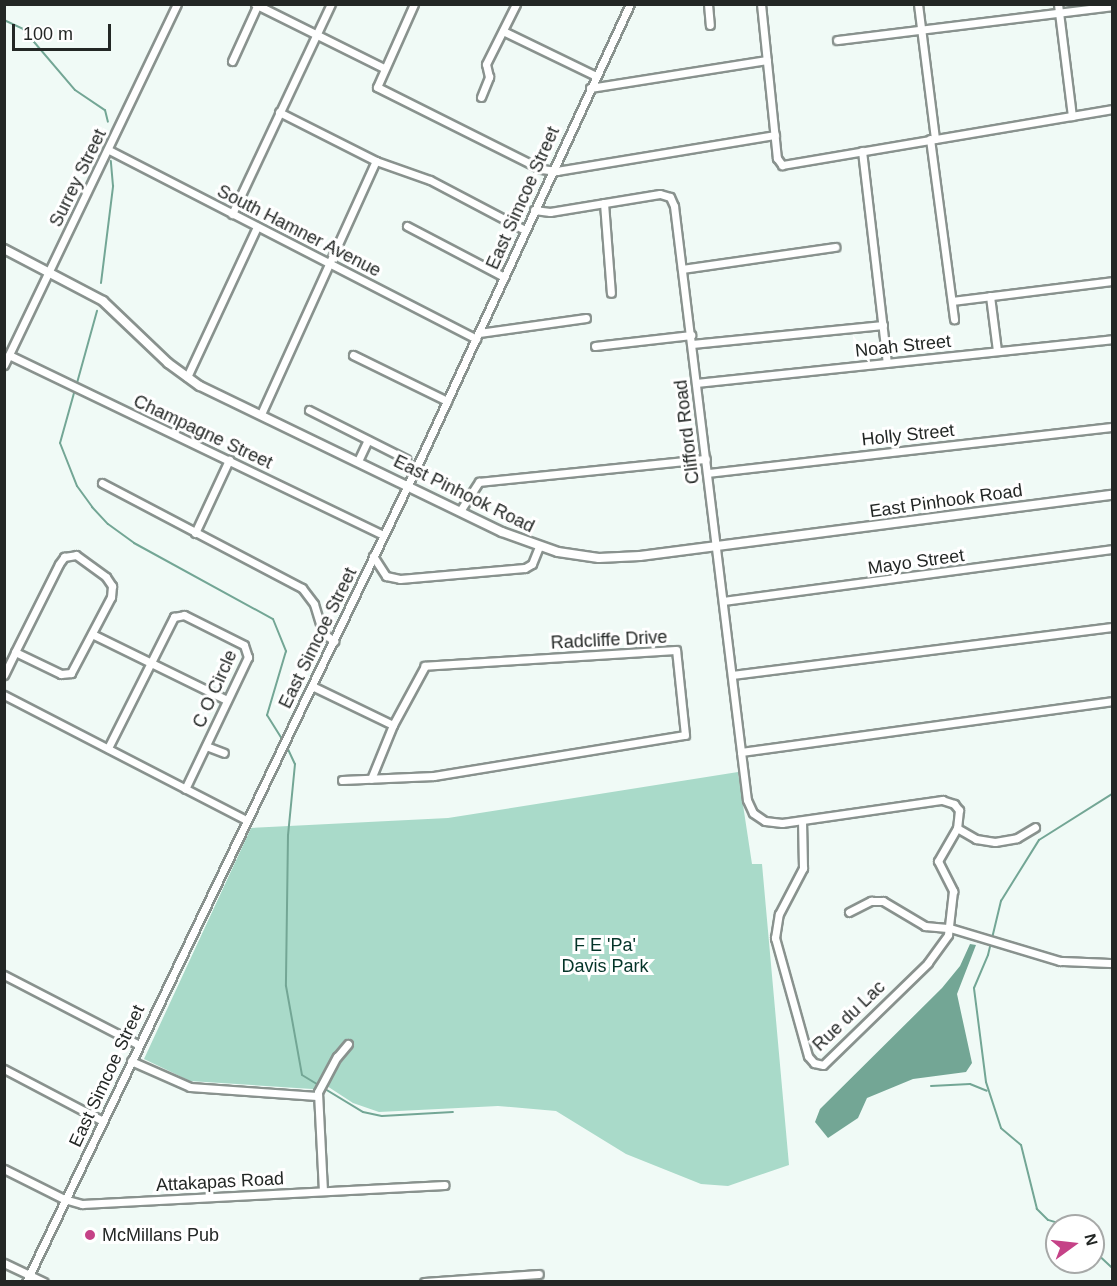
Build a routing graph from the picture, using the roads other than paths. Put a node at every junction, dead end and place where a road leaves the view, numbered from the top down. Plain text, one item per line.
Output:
1 (177, 4) edge
2 (331, 4) edge
3 (414, 4) edge
4 (516, 4) edge
5 (630, 4) edge
6 (708, 4) edge
7 (761, 4) edge
8 (918, 4) edge
9 (257, 5) edge
10 (1113, 6) edge
11 (1058, 9) edge
12 (710, 25) dead end
13 (921, 30) junction
14 (503, 31) junction
15 (316, 34) junction
16 (837, 40) dead end
17 (767, 60) junction
18 (232, 61) dead end
19 (384, 68) junction
20 (596, 76) junction
21 (591, 88) junction
22 (481, 97) dead end
23 (1113, 109) edge
24 (279, 112) junction
25 (1072, 116) junction
26 (775, 135) junction
27 (932, 139) junction
28 (109, 150) junction
29 (862, 151) junction
30 (376, 161) junction
31 (551, 171) junction
32 (604, 203) junction
33 (534, 210) junction
34 (232, 214) junction
35 (407, 226) dead end
36 (257, 227) junction
37 (525, 230) junction
38 (835, 247) dead end
39 (4, 249) edge
40 (329, 264) junction
41 (682, 269) junction
42 (49, 271) junction
43 (504, 277) junction
44 (1113, 281) edge
45 (611, 293) dead end
46 (990, 296) junction
47 (952, 301) junction
48 (586, 318) dead end
49 (954, 319) dead end
50 (883, 326) junction
51 (691, 335) junction
52 (477, 336) junction
53 (1113, 339) edge
54 (692, 344) junction
55 (595, 346) dead end
56 (998, 351) junction
57 (9, 355) junction
58 (353, 355) dead end
59 (887, 363) junction
60 (4, 365) edge
61 (187, 377) junction
62 (696, 383) junction
63 (447, 401) junction
64 (309, 410) dead end
65 (261, 414) junction
66 (1113, 427) edge
67 (368, 440) junction
68 (406, 459) dead end
69 (706, 459) junction
70 (229, 460) junction
71 (358, 461) junction
72 (708, 472) junction
73 (102, 483) dead end
74 (408, 485) junction
75 (1113, 495) edge
76 (460, 511) junction
77 (195, 533) junction
78 (383, 535) junction
79 (716, 545) junction
80 (539, 547) junction
81 (1113, 549) edge
82 (373, 556) junction
83 (723, 601) junction
84 (1113, 627) edge
85 (92, 634) junction
86 (334, 641) junction
87 (15, 652) junction
88 (150, 663) junction
89 (4, 675) edge
90 (732, 675) junction
91 (312, 686) junction
92 (4, 694) edge
93 (227, 700) junction
94 (1113, 701) edge
95 (393, 725) junction
96 (206, 746) junction
97 (108, 748) junction
98 (741, 752) junction
99 (224, 753) dead end
100 (370, 779) junction
101 (342, 780) dead end
102 (186, 789) junction
103 (246, 820) junction
104 (802, 821) junction
105 (1035, 827) dead end
106 (957, 828) junction
107 (849, 912) dead end
108 (950, 928) junction
109 (1113, 963) edge
110 (4, 975) edge
111 (348, 1044) dead end
112 (139, 1045) junction
113 (131, 1061) junction
114 (4, 1069) edge
115 (317, 1094) junction
116 (103, 1121) junction
117 (4, 1169) edge
118 (445, 1185) dead end
119 (323, 1191) junction
120 (64, 1199) junction
121 (4, 1263) edge
122 (539, 1274) dead end
123 (28, 1278) edge
124 (496, 1278) edge
125 (44, 1281) edge
126 (424, 1281) edge

1 - 28 street, Surrey Street
2 - 15 street
3 - 19 street
4 - 14 street
5 - 20 street, East Simcoe Street
6 - 12 street
7 - 17 street
8 - 13 street
9 - 15 street
9 - 18 street
10 - 11 street
11 - 13 street
11 - 25 street
13 - 16 street
13 - 27 street
14 - 20 street
14 - 22 street
15 - 19 street
15 - 24 street
17 - 21 street
17 - 26 street
19 - 31 street
20 - 21 street, East Simcoe Street
21 - 31 street, East Simcoe Street
23 - 25 street
24 - 30 street
24 - 34 street
25 - 27 street
26 - 29 street
26 - 31 street
27 - 29 street
27 - 47 street
28 - 34 street, South Hamner Avenue
28 - 42 street, Surrey Street
29 - 50 street
30 - 37 street
30 - 40 street
31 - 33 street, East Simcoe Street
32 - 33 street, Clifford Road
32 - 41 street, Clifford Road
32 - 45 street
33 - 37 street, East Simcoe Street
34 - 36 street, South Hamner Avenue
35 - 43 street
36 - 40 street, South Hamner Avenue
36 - 61 street
37 - 43 street, East Simcoe Street
38 - 41 street
39 - 42 main road, East Pinhook Road
40 - 52 street, South Hamner Avenue
40 - 65 street
41 - 51 street, Clifford Road
42 - 57 street, Surrey Street
42 - 61 main road, East Pinhook Road
43 - 52 street, East Simcoe Street
44 - 46 street
46 - 47 street
46 - 56 street
47 - 49 street
48 - 52 street
50 - 54 street
50 - 59 street
51 - 54 street, Clifford Road
51 - 55 street
52 - 63 street, East Simcoe Street
53 - 56 street, Noah Street
54 - 62 street, Clifford Road
56 - 59 street, Noah Street
57 - 60 street, Surrey Street
57 - 70 street, Champagne Street
58 - 63 street
59 - 62 street, Noah Street
61 - 65 main road, East Pinhook Road
62 - 69 street, Clifford Road
63 - 74 street, East Simcoe Street
64 - 67 street
65 - 71 main road, East Pinhook Road
66 - 72 street, Holly Street
67 - 68 street
67 - 71 street
69 - 72 street, Clifford Road
69 - 76 street
70 - 77 street
70 - 78 street, Champagne Street
71 - 74 main road, East Pinhook Road
72 - 79 street, Clifford Road
73 - 77 street
74 - 76 main road, East Pinhook Road
74 - 78 street, East Simcoe Street
75 - 79 main road, East Pinhook Road
76 - 80 main road, East Pinhook Road
77 - 86 street
78 - 82 street, East Simcoe Street
79 - 80 main road, East Pinhook Road
79 - 83 street, Clifford Road
80 - 82 street
81 - 83 street, Mayo Street
82 - 86 street, East Simcoe Street
83 - 90 street, Clifford Road
84 - 90 street
85 - 87 street
85 - 87 street
85 - 88 street
86 - 91 street, East Simcoe Street
87 - 89 street
88 - 93 street
88 - 93 street, C O Circle
88 - 97 street, C O Circle
90 - 98 street, Clifford Road
91 - 95 street
91 - 103 street, East Simcoe Street
92 - 97 street
93 - 96 street, C O Circle
94 - 98 street
95 - 100 street, Radcliffe Drive
95 - 100 street, Radcliffe Drive
96 - 99 street
96 - 102 street, C O Circle
97 - 102 street
98 - 104 street, Clifford Road
100 - 101 street, Radcliffe Drive
102 - 103 street
103 - 112 street, East Simcoe Street
104 - 106 street
104 - 108 street, Rue du Lac
105 - 106 street
106 - 108 street, Rue du Lac
107 - 108 street
108 - 109 street
110 - 112 street
111 - 115 street
112 - 113 street, East Simcoe Street
113 - 115 street
113 - 116 street, East Simcoe Street
114 - 116 street
115 - 119 street
116 - 120 street, East Simcoe Street
117 - 120 street, Attakapas Road
118 - 119 street, Attakapas Road
119 - 120 street, Attakapas Road
120 - 123 street, East Simcoe Street
121 - 123 street
122 - 124 street
123 - 125 street
124 - 126 street

